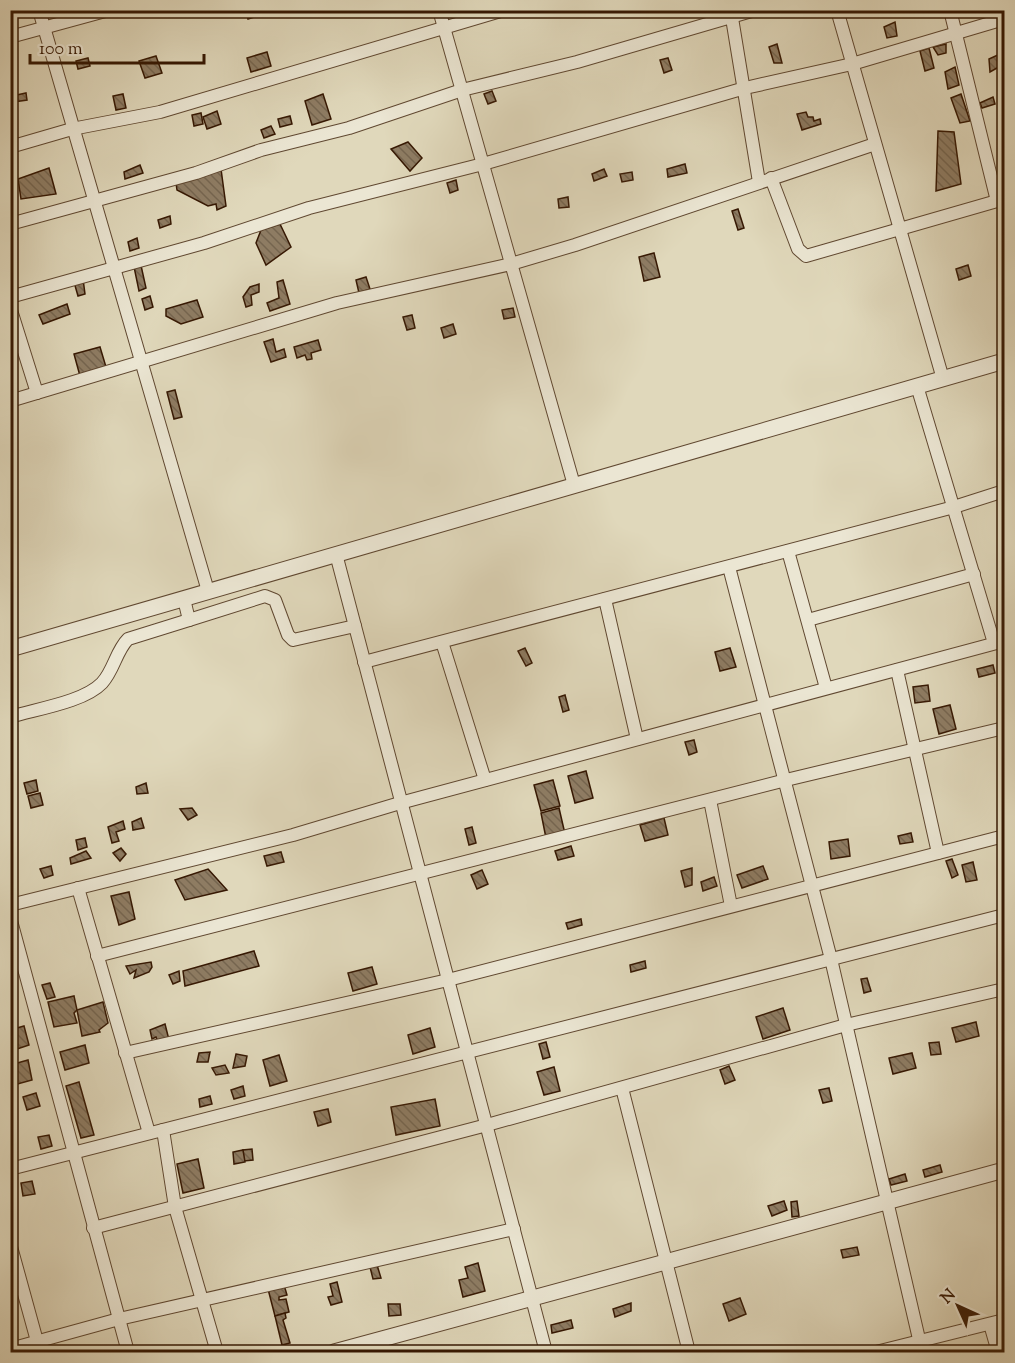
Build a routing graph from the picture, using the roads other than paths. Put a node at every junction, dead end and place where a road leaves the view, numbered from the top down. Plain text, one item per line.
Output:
1 (39, 10) edge
2 (110, 10) edge
3 (439, 10) edge
4 (504, 10) edge
5 (755, 10) edge
6 (837, 10) edge
7 (950, 10) edge
8 (732, 14) edge
9 (1005, 19) edge
10 (44, 28) junction
11 (444, 29) junction
12 (955, 34) junction
13 (10, 37) edge
14 (852, 64) junction
15 (745, 88) junction
16 (462, 90) junction
17 (72, 129) junction
18 (876, 144) junction
19 (10, 147) edge
20 (483, 164) junction
21 (765, 180) junction
22 (1003, 200) edge
23 (93, 202) junction
24 (10, 224) edge
25 (900, 228) junction
26 (511, 264) junction
27 (113, 270) junction
28 (10, 297) edge
29 (10, 307) edge
30 (1005, 361) edge
31 (140, 364) junction
32 (943, 379) junction
33 (917, 386) junction
34 (37, 393) junction
35 (10, 401) edge
36 (574, 485) junction
37 (1005, 491) edge
38 (954, 507) junction
39 (788, 551) junction
40 (336, 554) junction
41 (729, 567) junction
42 (974, 574) junction
43 (208, 591) junction
44 (184, 599) junction
45 (605, 599) junction
46 (189, 620) junction
47 (808, 620) junction
48 (355, 626) junction
49 (442, 642) junction
50 (999, 642) edge
51 (10, 649) edge
52 (364, 662) junction
53 (897, 669) junction
54 (826, 688) junction
55 (765, 705) junction
56 (10, 717) edge
57 (1005, 728) edge
58 (637, 739) junction
59 (915, 750) junction
60 (485, 780) junction
61 (786, 780) junction
62 (710, 800) junction
63 (400, 803) junction
64 (1005, 836) edge
65 (938, 852) junction
66 (420, 876) junction
67 (812, 885) junction
68 (78, 888) junction
69 (10, 905) edge
70 (731, 906) junction
71 (1005, 915) edge
72 (10, 917) edge
73 (97, 956) junction
74 (831, 959) junction
75 (448, 980) junction
76 (1005, 989) edge
77 (846, 1025) junction
78 (468, 1052) junction
79 (125, 1053) junction
80 (622, 1088) junction
81 (487, 1125) junction
82 (163, 1130) junction
83 (149, 1133) junction
84 (73, 1152) junction
85 (10, 1169) edge
86 (1005, 1170) edge
87 (887, 1203) junction
88 (175, 1207) junction
89 (93, 1228) junction
90 (514, 1229) junction
91 (10, 1244) edge
92 (666, 1263) junction
93 (533, 1299) junction
94 (202, 1300) junction
95 (118, 1319) junction
96 (1005, 1320) edge
97 (990, 1324) junction
98 (39, 1347) edge
99 (921, 1347) edge
100 (10, 1349) edge
101 (128, 1353) edge
102 (217, 1353) edge
103 (334, 1353) edge
104 (546, 1353) edge
105 (689, 1353) edge
106 (876, 1353) edge
107 (998, 1353) edge

1 - 10 street
2 - 10 street
3 - 11 street
4 - 11 street
5 - 8 street
6 - 14 street
7 - 12 street
8 - 15 street
8 - 16 street
9 - 12 street
10 - 13 street
10 - 17 street
11 - 16 street
11 - 17 street
12 - 14 street
12 - 22 street
14 - 15 street
14 - 18 street
15 - 20 street
15 - 21 street
16 - 20 street
16 - 23 street
17 - 19 street
17 - 23 street
18 - 21 street
18 - 25 street
20 - 26 street
20 - 27 street
21 - 25 street
21 - 26 street
22 - 25 street
23 - 24 street
23 - 27 street
25 - 32 street
26 - 31 street
26 - 36 street
27 - 28 street
27 - 31 street
29 - 34 street
30 - 32 street
31 - 34 street
31 - 43 street
32 - 33 street
33 - 36 street
33 - 38 street
34 - 35 street
36 - 40 street
37 - 38 street
38 - 39 street
38 - 42 street
39 - 41 street
39 - 47 street
40 - 43 street
40 - 48 street
41 - 45 street
41 - 55 street
42 - 47 street
42 - 50 street
43 - 44 street
44 - 46 street
44 - 51 street
45 - 49 street
45 - 58 street
46 - 48 street
46 - 56 street
47 - 54 street
48 - 52 street
49 - 52 street
49 - 60 street
50 - 53 street
52 - 63 street
53 - 54 street
53 - 59 street
54 - 55 street
55 - 58 street
55 - 61 street
57 - 59 street
58 - 60 street
59 - 61 street
59 - 65 street
60 - 63 street
61 - 62 street
61 - 67 street
62 - 66 street
62 - 70 street
63 - 66 street
63 - 68 street
64 - 65 street
65 - 67 street
66 - 73 street
66 - 75 street
67 - 70 street
67 - 74 street
68 - 69 street
68 - 73 street
70 - 75 street
71 - 74 street
72 - 84 street
73 - 79 street
74 - 77 street
74 - 78 street
75 - 78 street
75 - 79 street
76 - 77 street
77 - 80 street
77 - 87 street
78 - 81 street
78 - 82 street
79 - 83 street
80 - 81 street
80 - 92 street
81 - 88 street
81 - 90 street
82 - 83 street
82 - 88 street
83 - 84 street
84 - 85 street
84 - 89 street
86 - 87 street
87 - 92 street
87 - 99 street
88 - 89 street
88 - 94 street
89 - 95 street
90 - 93 street
90 - 94 street
91 - 98 street
92 - 93 street
92 - 105 street
93 - 103 street
93 - 104 street
94 - 95 street
94 - 102 street
95 - 98 street
95 - 101 street
96 - 97 street
97 - 99 street
97 - 107 street
98 - 100 street
99 - 106 street

